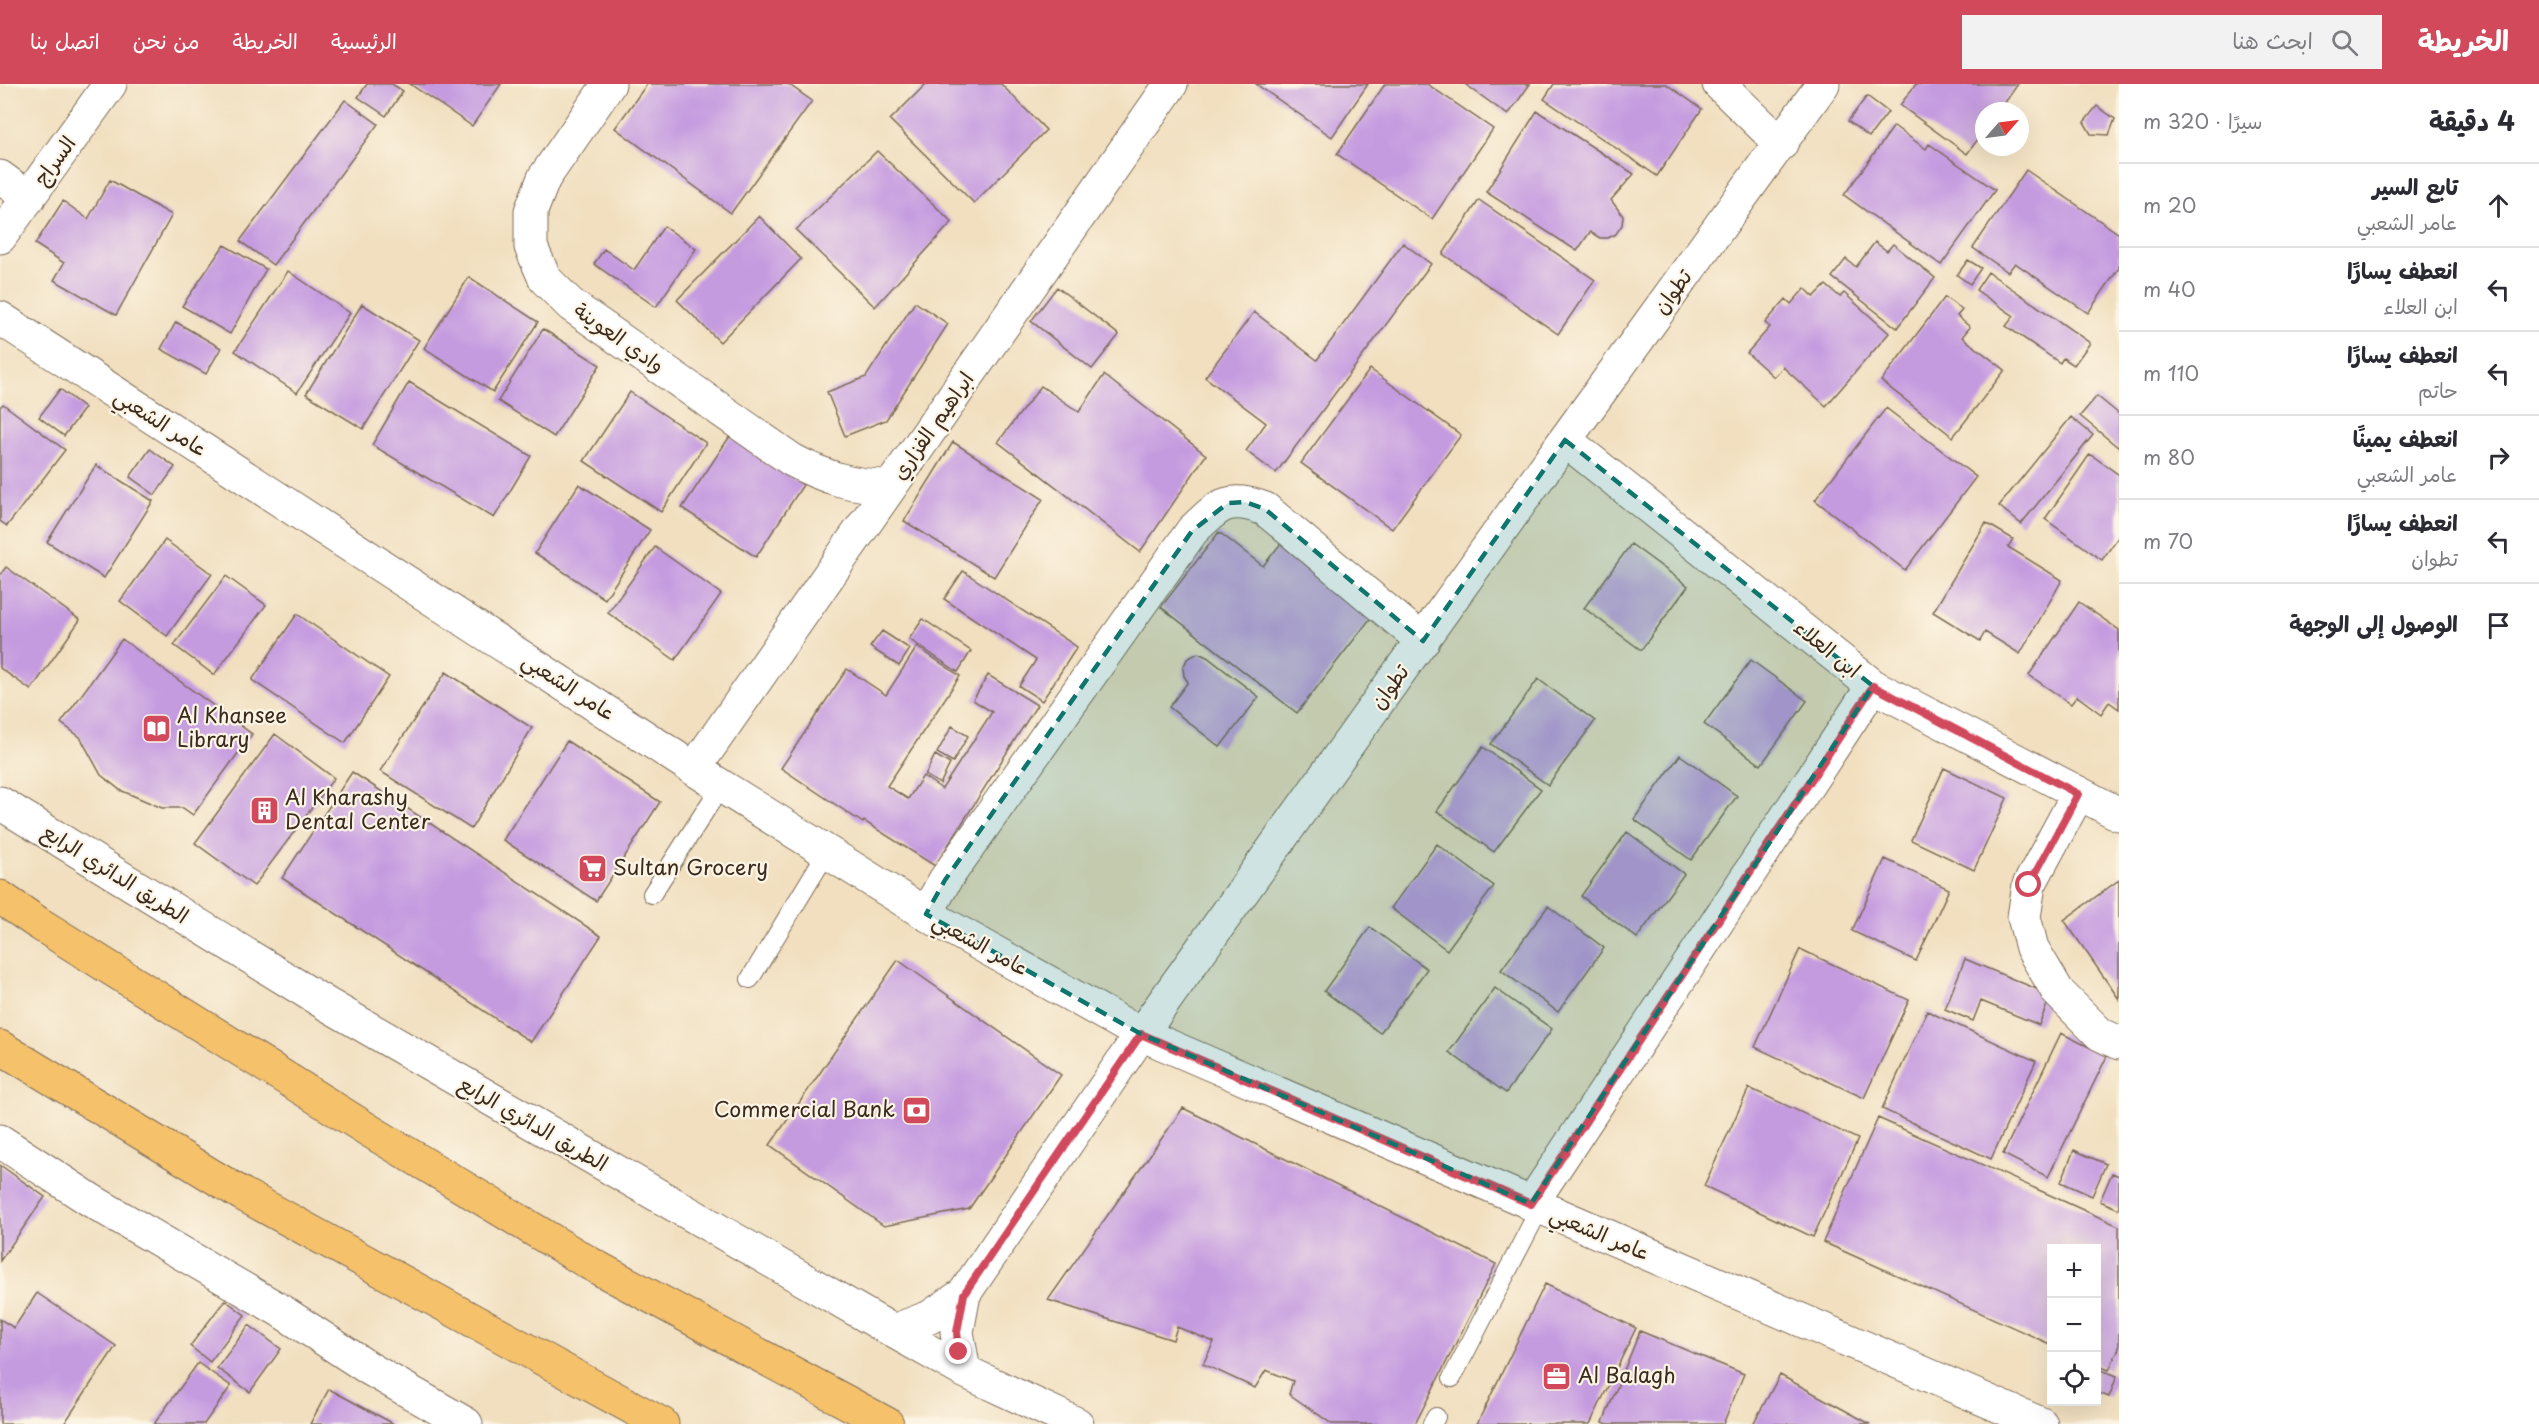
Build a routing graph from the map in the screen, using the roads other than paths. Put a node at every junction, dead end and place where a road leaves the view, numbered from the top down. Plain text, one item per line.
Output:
1 (110, 84) edge
2 (609, 84) edge
3 (1171, 84) edge
4 (1719, 84) edge
5 (1823, 84) edge
6 (1782, 144) junction
7 (0, 177) edge
8 (29, 198) junction
9 (0, 237) edge
10 (0, 318) edge
11 (1565, 440) junction
12 (891, 486) junction
13 (1423, 641) junction
14 (1873, 686) junction
15 (708, 777) junction
16 (2105, 800) edge
17 (0, 803) edge
18 (827, 852) junction
19 (652, 894) dead end
20 (0, 897) edge
21 (926, 914) junction
22 (750, 979) dead end
23 (1141, 1034) junction
24 (2119, 1043) edge
25 (0, 1047) edge
26 (0, 1141) edge
27 (1535, 1206) junction
28 (964, 1294) junction
29 (893, 1331) junction
30 (562, 1371) junction
31 (964, 1371) junction
32 (1452, 1378) dead end
33 (466, 1424) edge
34 (612, 1424) edge
35 (662, 1424) edge
36 (887, 1424) edge
37 (1077, 1424) edge
38 (2041, 1424) edge

1 - 8 street, السراج
2 - 12 street, وادي العوينة
3 - 12 street, ابراهيم الفزاري
4 - 6 street
5 - 6 street, تطوان
6 - 11 street, تطوان
7 - 8 street
8 - 9 street, السراج
10 - 15 street, عامر الشعبي
11 - 13 street, تطوان
11 - 14 street, ابن العلاء
12 - 15 street, ابراهيم الفزاري
13 - 21 street
13 - 23 street, تطوان
14 - 16 street, ابن العلاء
14 - 27 street
15 - 18 street, عامر الشعبي
15 - 19 lane
16 - 24 street
17 - 29 street, الطريق الدائري الرابع
18 - 21 street, عامر الشعبي
18 - 22 lane
20 - 36 main road
21 - 23 street, عامر الشعبي
23 - 27 street, عامر الشعبي
23 - 28 street, تطوان
25 - 30 main road
26 - 33 street
27 - 32 lane
27 - 38 street, عامر الشعبي
28 - 29 street, تطوان
28 - 31 street, تطوان
29 - 31 street, الطريق الدائري الرابع
30 - 34 main road
30 - 35 main road
31 - 37 street, الطريق الدائري الرابع

